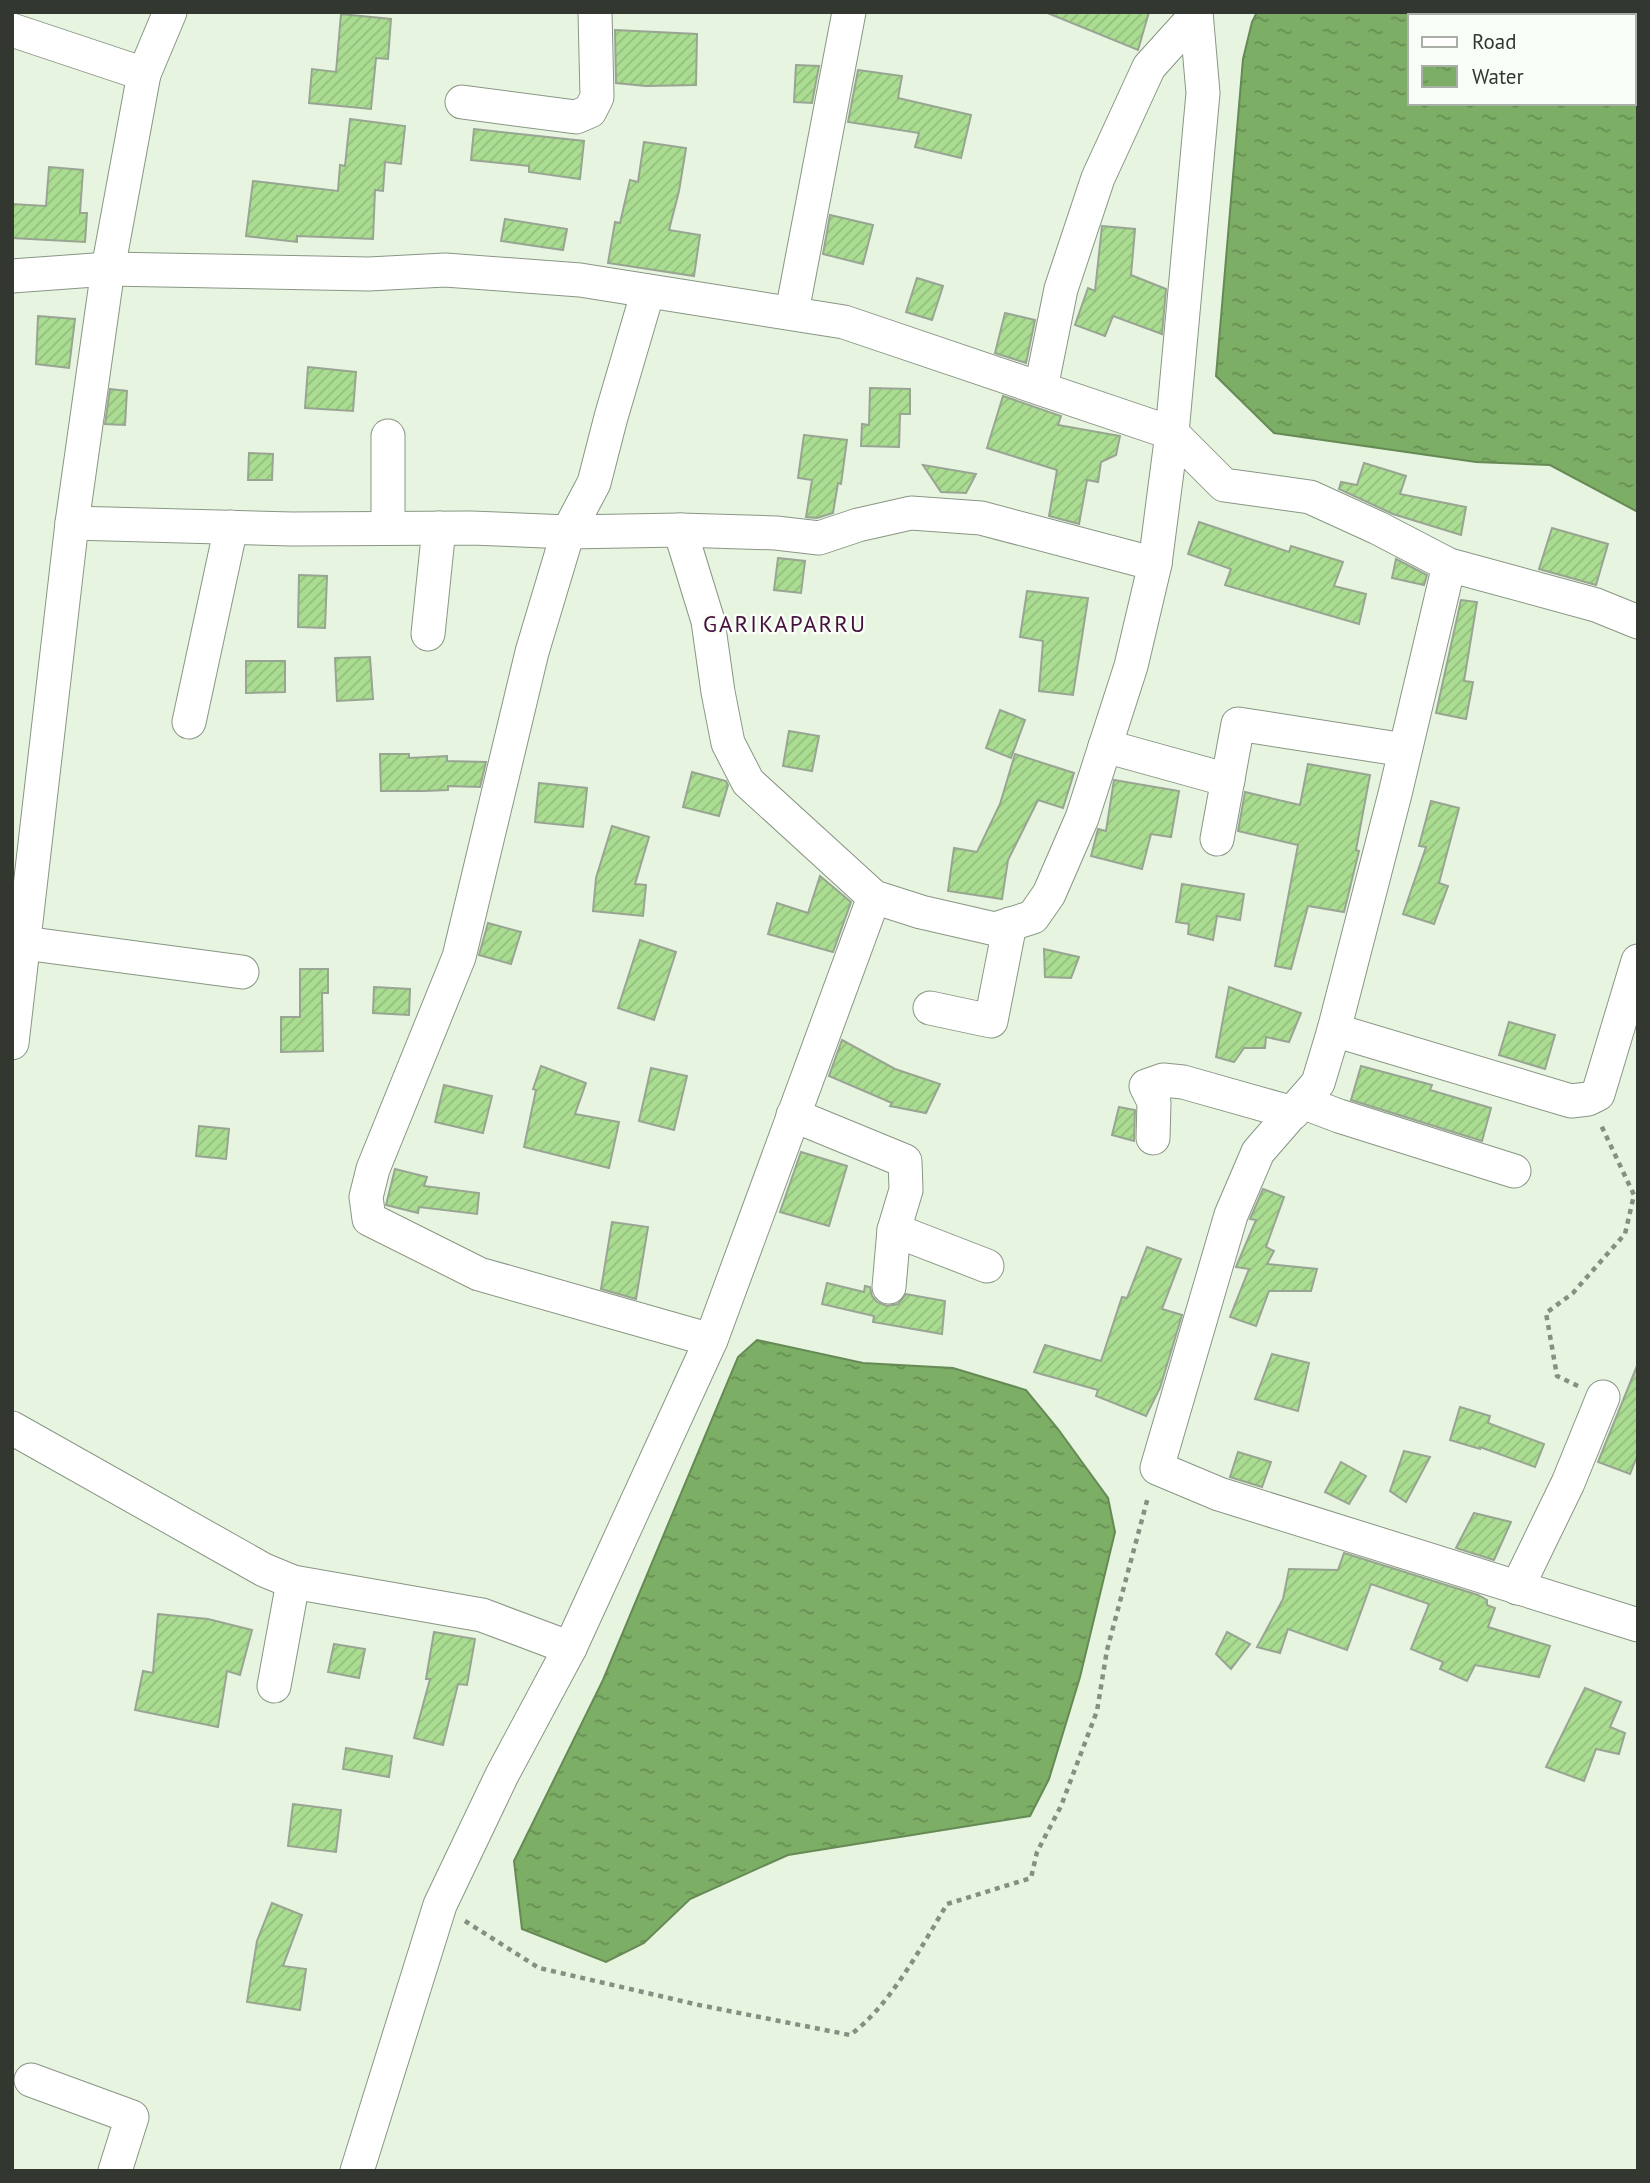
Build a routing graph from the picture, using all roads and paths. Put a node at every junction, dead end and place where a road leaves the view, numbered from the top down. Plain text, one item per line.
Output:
1 (170, 12) edge
2 (595, 12) edge
3 (849, 12) edge
4 (1196, 14) edge
5 (12, 30) edge
6 (144, 74) junction
7 (462, 102) dead end
8 (108, 268) junction
9 (12, 276) edge
10 (648, 292) junction
11 (792, 312) junction
12 (1041, 388) junction
13 (1172, 433) junction
14 (388, 436) dead end
15 (72, 523) junction
16 (230, 527) junction
17 (388, 528) junction
18 (439, 528) junction
19 (680, 530) junction
20 (568, 532) junction
21 (1155, 564) junction
22 (1449, 565) junction
23 (1638, 622) edge
24 (428, 634) dead end
25 (189, 722) dead end
26 (1105, 746) junction
27 (1405, 750) junction
28 (1228, 780) junction
29 (1217, 839) dead end
30 (874, 897) junction
31 (1010, 925) junction
32 (24, 943) junction
33 (1638, 961) edge
34 (242, 972) dead end
35 (930, 1007) dead end
36 (1334, 1030) junction
37 (12, 1043) edge
38 (1588, 1099) junction
39 (1298, 1107) junction
40 (793, 1115) junction
41 (1153, 1138) dead end
42 (1514, 1171) dead end
43 (894, 1230) junction
44 (987, 1266) dead end
45 (889, 1287) dead end
46 (711, 1340) junction
47 (1603, 1397) joint
48 (12, 1428) edge
49 (1157, 1468) junction
50 (293, 1582) junction
51 (1517, 1588) junction
52 (1638, 1625) edge
53 (570, 1648) junction
54 (274, 1686) dead end
55 (440, 1905) junction
56 (31, 2080) dead end
57 (115, 2171) edge
58 (357, 2171) edge

1 - 6 street
2 - 7 street
3 - 11 street
4 - 12 street
4 - 13 street
5 - 6 street
6 - 8 street
8 - 9 street
8 - 10 street
8 - 15 street
10 - 11 street
10 - 20 street
11 - 12 street
12 - 13 street
13 - 21 street
13 - 22 street
14 - 17 street
15 - 16 street
15 - 32 street
16 - 17 street
16 - 25 street
17 - 18 street
18 - 20 street
18 - 24 street
19 - 20 street
19 - 21 street
19 - 30 street
20 - 46 street
21 - 26 street
22 - 23 street
22 - 27 street
26 - 28 street
26 - 31 street
27 - 28 street
27 - 36 street
28 - 29 street
30 - 31 street
30 - 40 street
31 - 35 street
32 - 34 street
32 - 37 street
33 - 38 street
36 - 38 street
36 - 39 street
38 - 47 path
39 - 41 street
39 - 42 street
39 - 49 street
40 - 43 street
40 - 46 street
43 - 44 street
43 - 45 street
46 - 53 street
47 - 51 street
48 - 50 street
49 - 51 street
49 - 55 path
50 - 53 street
50 - 54 street
51 - 52 street
53 - 55 street
55 - 58 street
56 - 57 street

